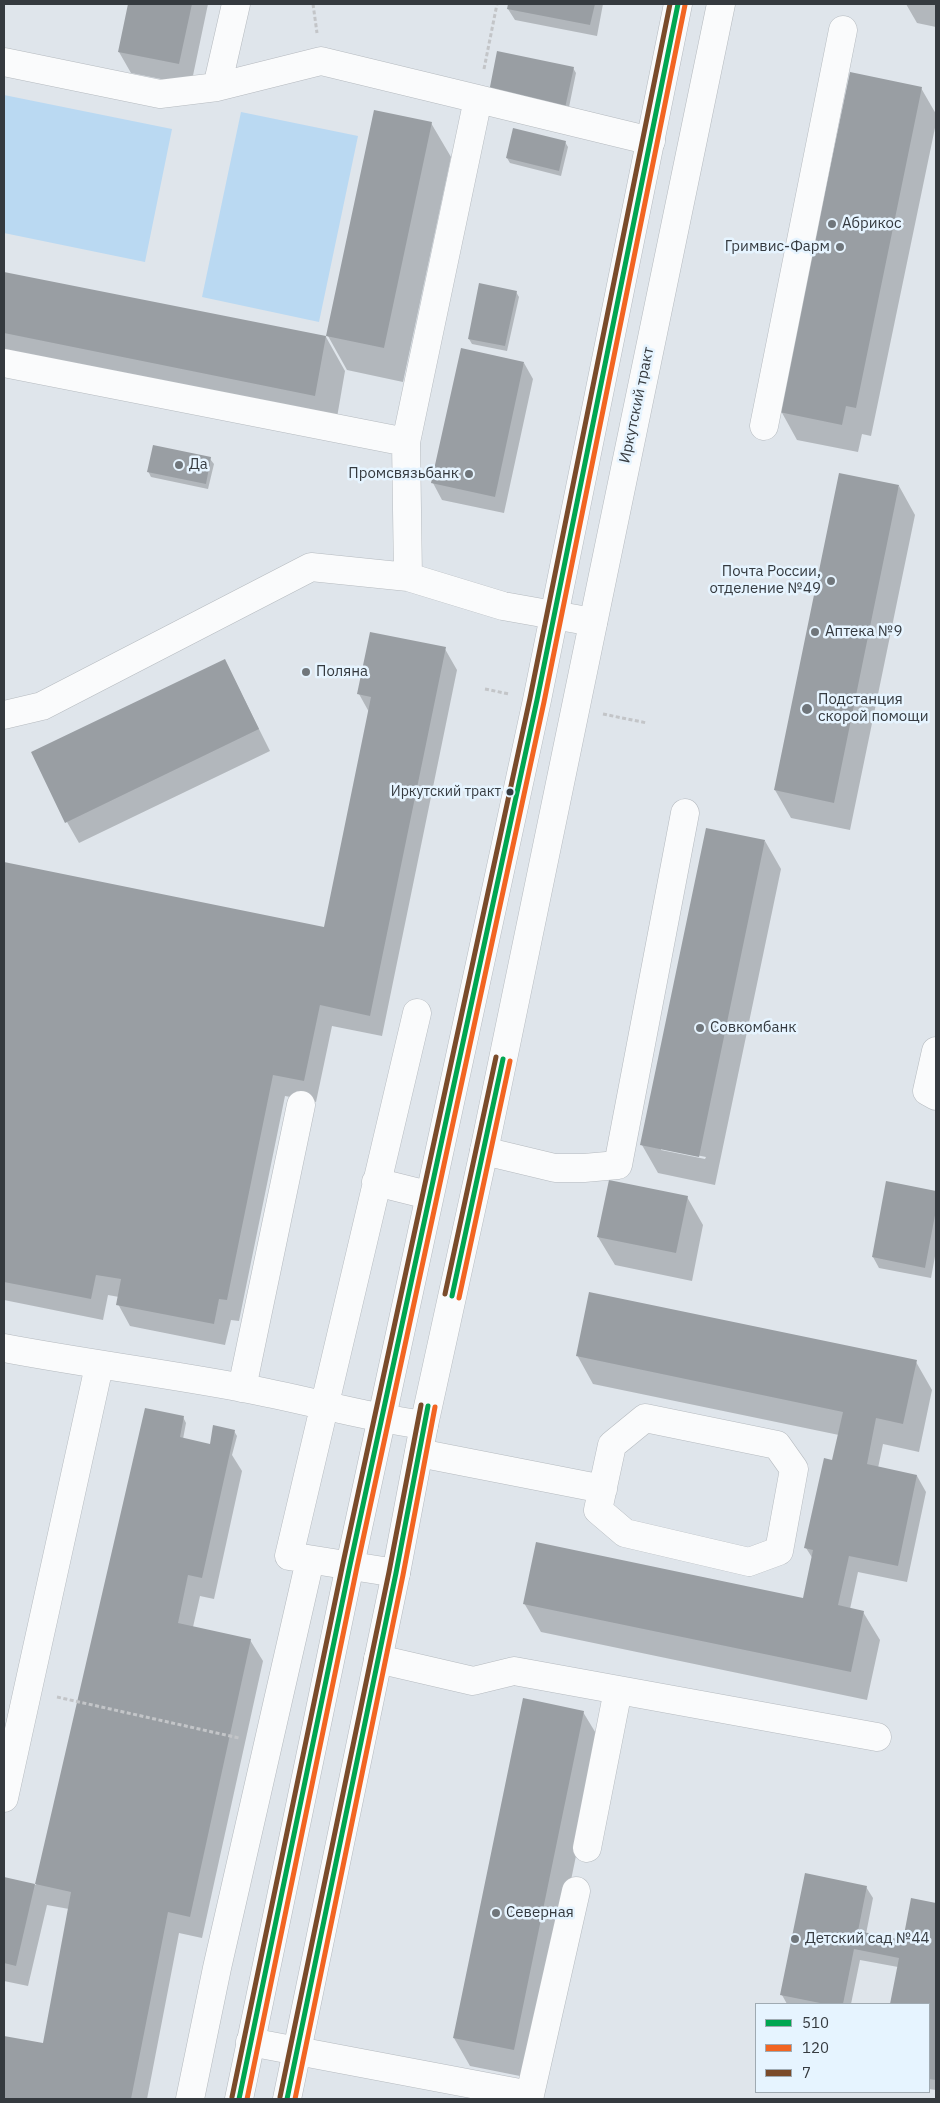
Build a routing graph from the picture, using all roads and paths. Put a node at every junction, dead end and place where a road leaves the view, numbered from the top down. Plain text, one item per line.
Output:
1 (236, 4) edge
2 (497, 4) edge
3 (678, 4) edge
4 (721, 4) edge
5 (843, 30) dead end
6 (4, 62) edge
7 (217, 87) junction
8 (478, 99) junction
9 (651, 141) junction
10 (4, 363) edge
11 (764, 426) dead end
12 (406, 442) junction
13 (408, 577) junction
14 (554, 616) junction
15 (593, 622) junction
16 (598, 712) dead end
17 (4, 714) edge
18 (647, 723) dead end
19 (685, 813) dead end
20 (417, 1013) dead end
21 (936, 1051) edge
22 (936, 1096) edge
23 (301, 1105) dead end
24 (484, 1150) junction
25 (376, 1182) junction
26 (428, 1196) junction
27 (4, 1348) edge
28 (99, 1366) junction
29 (242, 1388) junction
30 (324, 1405) junction
31 (381, 1419) junction
32 (424, 1425) junction
33 (419, 1452) junction
34 (603, 1489) junction
35 (310, 1560) junction
36 (350, 1565) junction
37 (396, 1574) junction
38 (378, 1659) junction
39 (26, 1690) junction
40 (618, 1690) junction
41 (876, 1737) dead end
42 (267, 1744) junction
43 (4, 1798) edge
44 (587, 1848) dead end
45 (576, 1891) dead end
46 (250, 2042) junction
47 (297, 2051) junction
48 (529, 2097) edge
49 (190, 2099) edge
50 (239, 2099) edge
51 (287, 2099) edge

1 - 7 main road
2 - 8 path
3 - 9 main road
4 - 15 main road, Иркутский тракт
5 - 11 main road
6 - 7 main road
7 - 8 main road
8 - 9 main road
8 - 12 main road
9 - 14 main road
10 - 12 main road
12 - 13 main road
13 - 14 main road
13 - 17 main road
14 - 15 main road
14 - 26 main road
15 - 24 main road, Иркутский тракт
16 - 18 path
19 - 24 main road
20 - 25 main road
21 - 22 main road
23 - 29 main road
24 - 32 main road, Иркутский тракт
25 - 26 main road
25 - 30 main road
26 - 31 main road
27 - 28 main road
28 - 29 main road
28 - 39 main road
29 - 30 main road
30 - 31 main road
30 - 35 main road
31 - 32 main road
31 - 36 main road
32 - 33 main road, Иркутский тракт
33 - 34 main road
33 - 37 main road, Иркутский тракт
34 - 34 main road
35 - 36 main road
35 - 42 main road
36 - 37 main road
36 - 46 main road
37 - 38 main road, Иркутский тракт
38 - 40 main road
38 - 47 main road, Иркутский тракт
39 - 42 path
39 - 43 main road
40 - 41 main road
40 - 44 main road
42 - 49 main road
45 - 48 main road
46 - 47 main road
46 - 50 main road
47 - 48 main road
47 - 51 main road, Иркутский тракт

